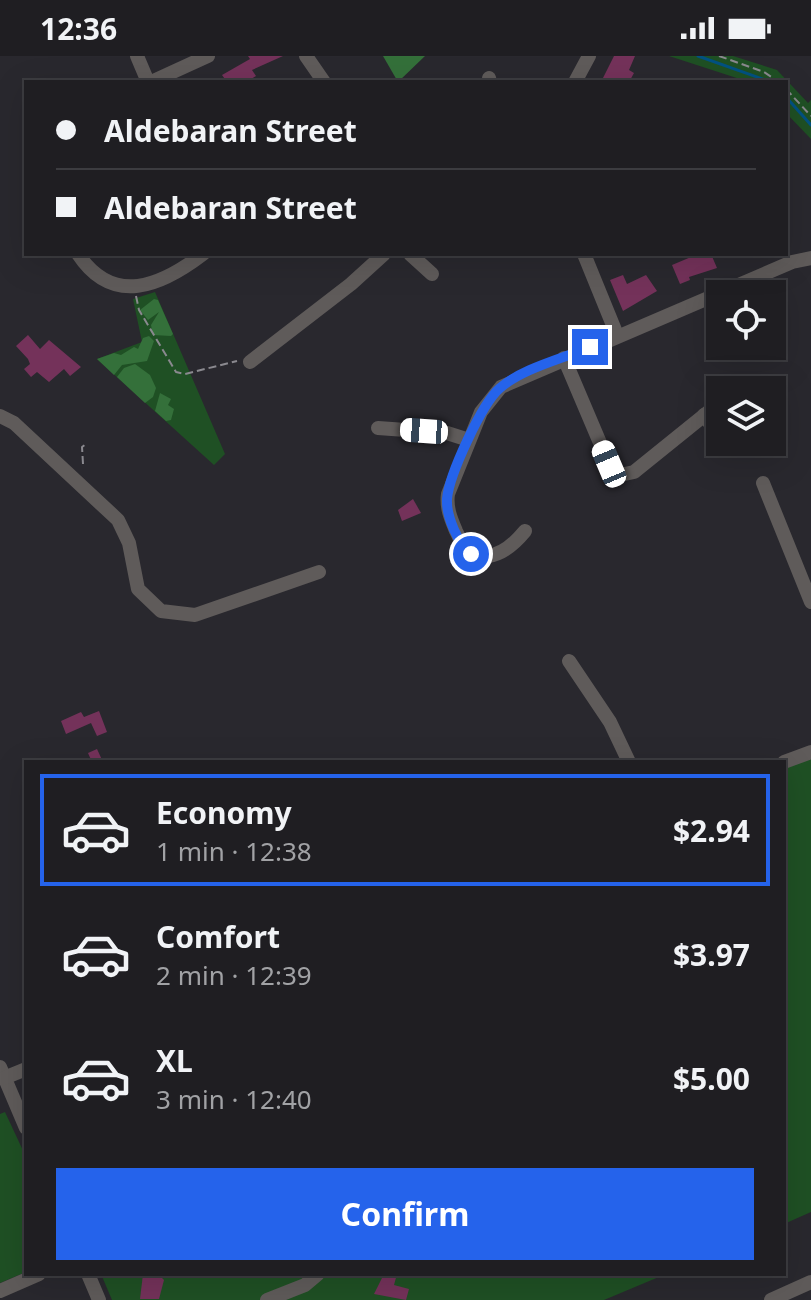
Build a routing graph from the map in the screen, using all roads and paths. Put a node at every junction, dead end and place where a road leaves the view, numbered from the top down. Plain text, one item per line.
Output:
1 (137, 56) edge
2 (208, 56) edge
3 (306, 56) edge
4 (589, 56) edge
5 (719, 56) edge
6 (148, 80) edge
7 (154, 80) edge
8 (323, 80) edge
9 (576, 80) edge
10 (776, 80) edge
11 (788, 91) edge
12 (810, 114) edge
13 (80, 256) edge
14 (199, 256) edge
15 (382, 256) edge
16 (412, 256) edge
17 (578, 256) edge
18 (811, 258) edge
19 (432, 274) dead end
20 (135, 287) junction
21 (617, 335) junction
22 (564, 358) junction
23 (250, 362) joint
24 (706, 415) edge
25 (0, 416) edge
26 (701, 419) junction
27 (706, 423) edge
28 (378, 428) dead end
29 (469, 440) junction
30 (86, 444) dead end
31 (83, 464) dead end
32 (763, 483) dead end
33 (525, 531) dead end
34 (319, 572) dead end
35 (811, 602) edge
36 (569, 661) dead end
37 (811, 752) edge
38 (628, 760) edge
39 (786, 761) edge
40 (24, 1069) edge
41 (2, 1072) edge
42 (24, 1123) edge
43 (34, 1276) edge
44 (89, 1276) edge
45 (316, 1276) edge
46 (811, 1282) edge
47 (0, 1291) edge
48 (99, 1300) edge
49 (267, 1300) edge
50 (771, 1300) edge

1 - 6 street
2 - 7 street
3 - 8 street
4 - 9 street
5 - 10 path
11 - 12 path
13 - 20 street
14 - 20 street
15 - 23 street
16 - 19 street
17 - 21 street
18 - 21 street
20 - 23 path
21 - 22 street
22 - 26 street
22 - 29 street
24 - 26 street
25 - 34 street
26 - 27 street
28 - 29 street
29 - 33 street
30 - 31 path
32 - 35 street
36 - 38 street
37 - 39 street
40 - 41 street
41 - 42 street
43 - 47 street
44 - 48 street
45 - 49 street
46 - 50 street

